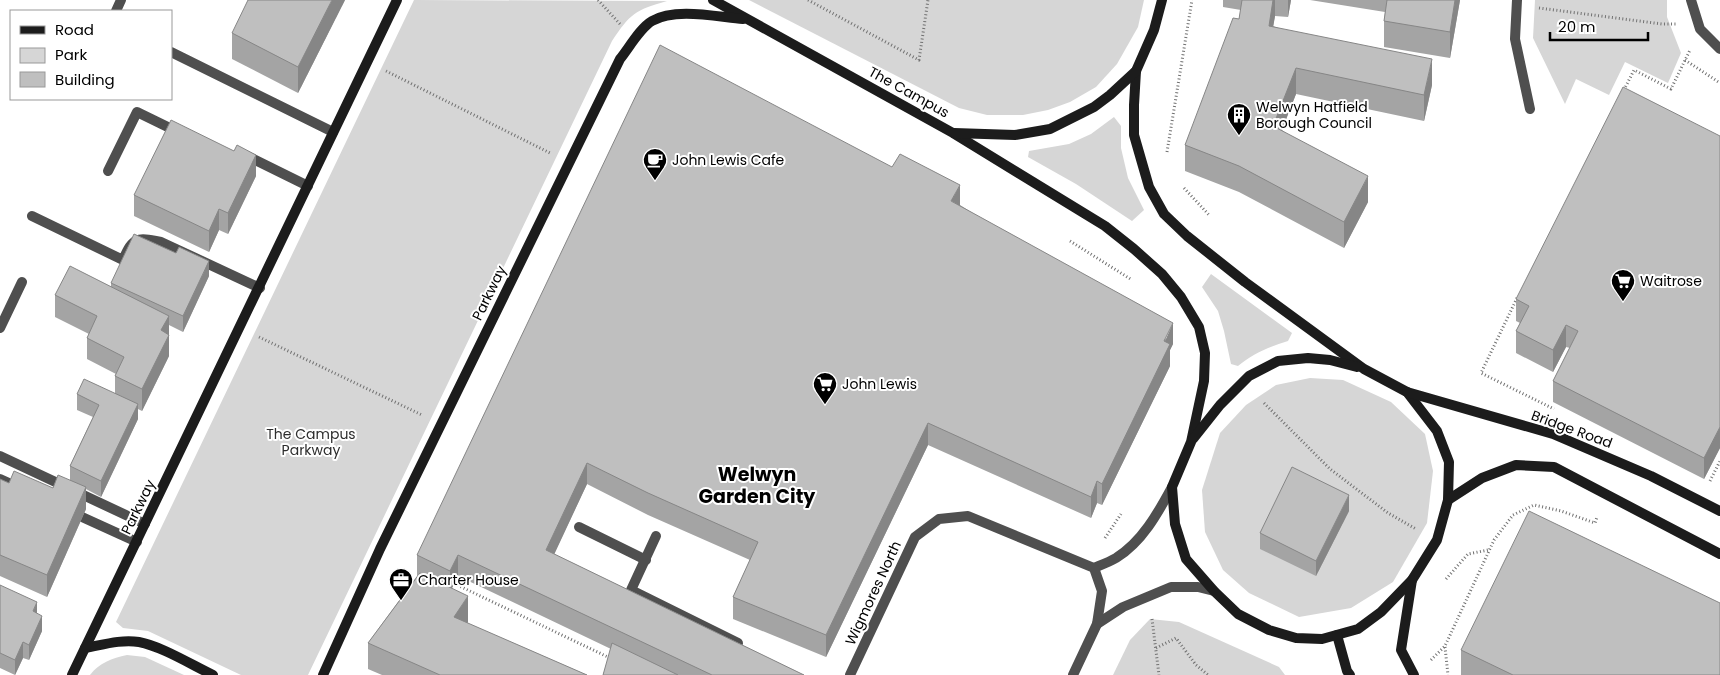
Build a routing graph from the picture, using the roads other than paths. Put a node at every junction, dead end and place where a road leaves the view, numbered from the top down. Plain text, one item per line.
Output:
1 (397, 0) edge
2 (713, 0) edge
3 (1162, 0) edge
4 (1517, 0) edge
5 (1691, 0) edge
6 (749, 20) junction
7 (1720, 49) edge
8 (172, 52) edge
9 (1136, 71) junction
10 (1530, 109) dead end
11 (333, 132) junction
12 (954, 133) junction
13 (187, 137) edge
14 (229, 157) edge
15 (108, 171) dead end
16 (308, 186) junction
17 (32, 216) dead end
18 (22, 282) dead end
19 (260, 288) junction
20 (0, 328) edge
21 (1364, 369) junction
22 (1407, 392) junction
23 (1191, 442) junction
24 (0, 456) edge
25 (0, 479) edge
26 (1172, 487) junction
27 (31, 493) edge
28 (1448, 500) junction
29 (1720, 511) edge
30 (82, 517) edge
31 (145, 524) junction
32 (579, 526) dead end
33 (656, 536) dead end
34 (136, 542) junction
35 (1720, 554) edge
36 (646, 560) junction
37 (1094, 568) junction
38 (1412, 580) junction
39 (1214, 591) junction
40 (1097, 624) junction
41 (1337, 635) junction
42 (85, 648) junction
43 (748, 648) edge
44 (72, 675) edge
45 (213, 675) edge
46 (323, 675) edge
47 (850, 675) edge
48 (1073, 675) edge
49 (1350, 675) edge
50 (1414, 675) edge

1 - 11 main road, Parkway
2 - 6 main road, The Campus
3 - 9 main road, The Campus
4 - 10 street
5 - 7 street
6 - 12 main road, The Campus
6 - 46 main road, Parkway
8 - 11 street
9 - 12 main road, The Campus
9 - 21 main road
11 - 16 main road, Parkway
12 - 23 main road
13 - 15 street
14 - 16 street
16 - 19 main road, Parkway
17 - 19 street
18 - 20 street
19 - 31 main road, Parkway
21 - 22 main road
21 - 23 main road
22 - 28 main road
22 - 29 main road, Bridge Road
23 - 26 main road
24 - 31 street
25 - 27 street
26 - 37 street
26 - 39 main road
28 - 35 main road
28 - 38 main road
30 - 34 street
31 - 34 main road, Parkway
32 - 36 street
33 - 36 street
34 - 42 main road, Parkway
36 - 43 street
37 - 40 street
37 - 47 street, Wigmores North
38 - 41 main road
38 - 50 main road
39 - 40 street
39 - 41 main road
40 - 48 street
41 - 49 main road
42 - 44 main road, Parkway
42 - 45 main road

